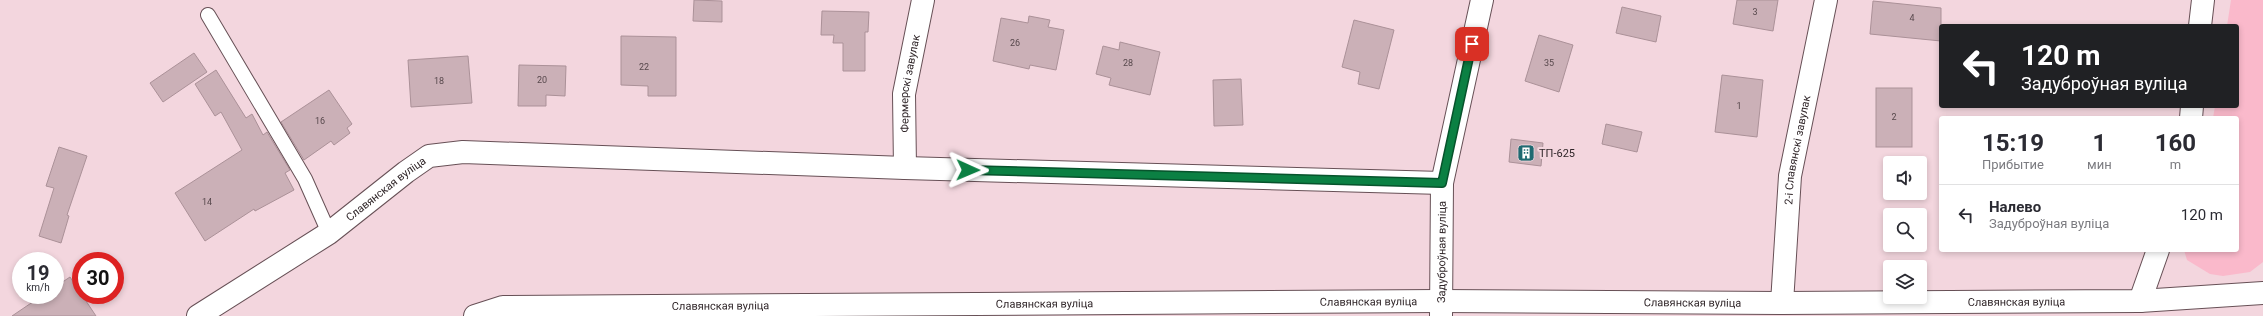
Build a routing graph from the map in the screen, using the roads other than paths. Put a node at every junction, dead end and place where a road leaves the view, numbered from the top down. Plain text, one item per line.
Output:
1 (923, 0) edge
2 (1482, 0) edge
3 (1826, 0) edge
4 (2203, 0) edge
5 (208, 15) dead end
6 (2200, 24) edge
7 (905, 168) junction
8 (1442, 183) junction
9 (329, 233) junction
10 (2157, 252) edge
11 (2263, 293) edge
12 (2140, 301) junction
13 (1782, 303) junction
14 (1440, 309) edge
15 (198, 316) edge
16 (475, 316) edge

1 - 7 street, Фермерскі завулак
2 - 8 street, Задуброўная вуліца
3 - 13 street, 2-і Славянскі завулак
4 - 6 street
5 - 9 lane
7 - 8 street, Славянская вуліца
7 - 9 street, Славянская вуліца
8 - 14 street, Задуброўная вуліца
9 - 15 street, Славянская вуліца
10 - 12 street
11 - 12 street, Славянская вуліца
12 - 13 street, Славянская вуліца
13 - 14 street, Славянская вуліца
14 - 16 street, Славянская вуліца

